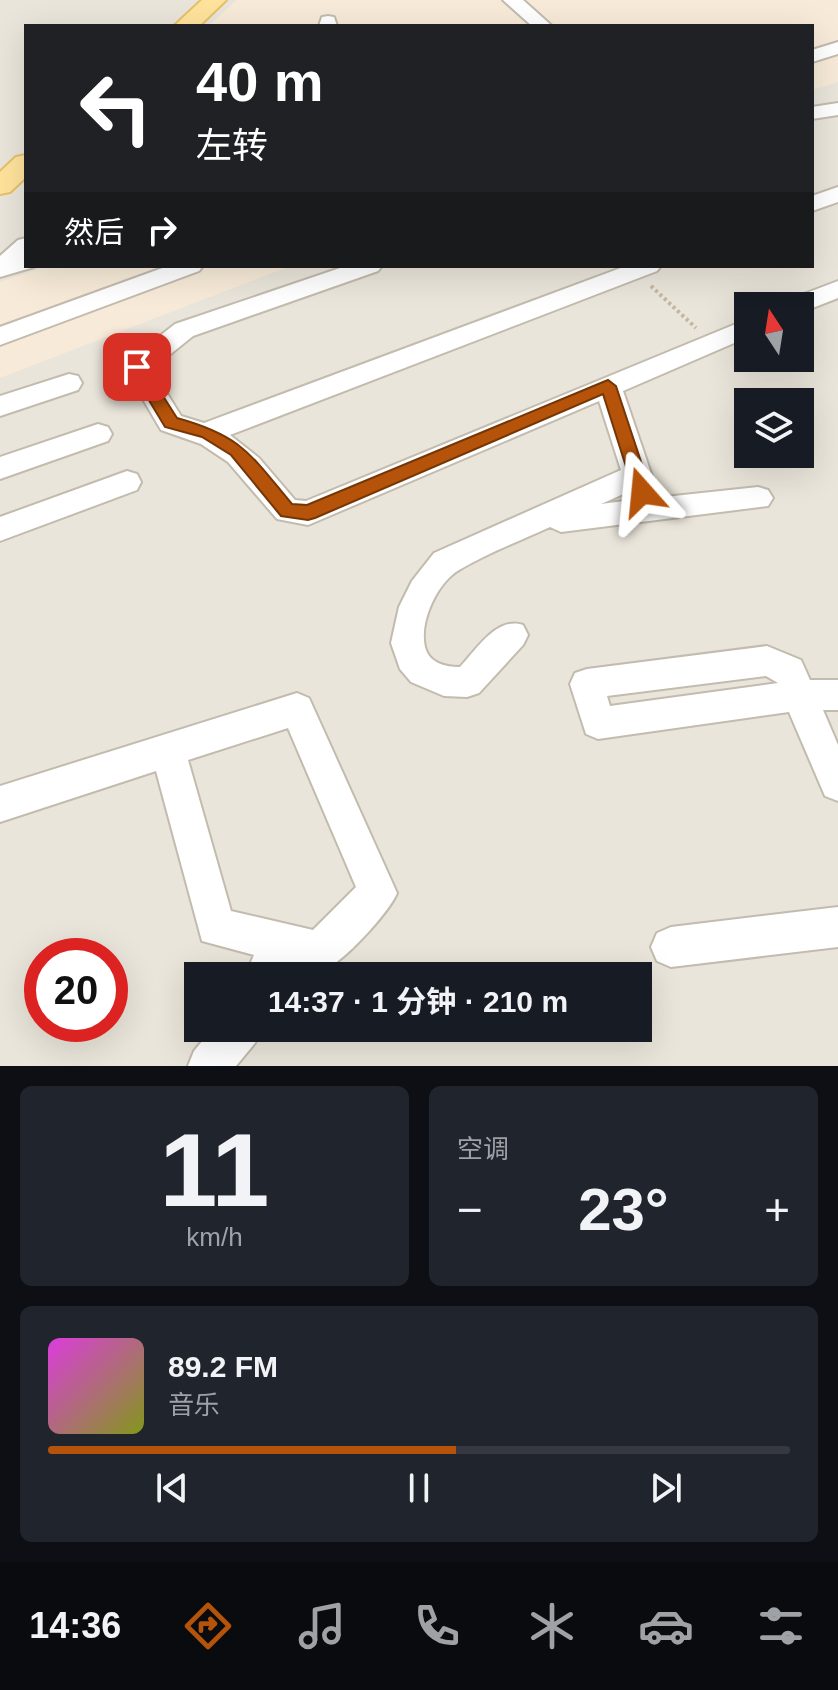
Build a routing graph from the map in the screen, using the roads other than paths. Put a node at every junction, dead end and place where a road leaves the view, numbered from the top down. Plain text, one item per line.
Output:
1 (215, 0) edge
2 (512, 0) edge
3 (187, 24) edge
4 (541, 24) edge
5 (838, 48) edge
6 (814, 55) edge
7 (838, 109) edge
8 (814, 113) edge
9 (24, 165) edge
10 (0, 186) edge
11 (838, 194) edge
12 (814, 203) edge
13 (24, 247) edge
14 (24, 263) edge
15 (186, 268) edge
16 (364, 268) edge
17 (642, 269) edge
18 (838, 289) edge
19 (814, 299) edge
20 (734, 333) edge
21 (0, 336) edge
22 (69, 383) dead end
23 (608, 386) junction
24 (0, 406) edge
25 (207, 433) junction
26 (98, 434) dead end
27 (0, 468) edge
28 (637, 475) junction
29 (127, 482) dead end
30 (758, 498) dead end
31 (648, 509) junction
32 (531, 523) junction
33 (0, 529) edge
34 (512, 635) dead end
35 (799, 695) junction
36 (838, 695) edge
37 (168, 751) junction
38 (838, 784) edge
39 (0, 804) edge
40 (838, 927) edge
41 (671, 947) dead end
42 (272, 959) edge
43 (229, 1042) edge
44 (209, 1066) edge

1 - 3 main road
2 - 4 street
5 - 6 street
7 - 8 street
9 - 10 main road
11 - 12 street
13 - 14 street
15 - 21 street
16 - 25 street
17 - 25 street
18 - 19 street
20 - 23 street
22 - 24 street
23 - 25 street
23 - 28 street
26 - 27 street
28 - 31 street
28 - 32 street
29 - 33 street
30 - 31 street
31 - 32 street
32 - 34 street
35 - 35 street
35 - 36 street
35 - 38 street
37 - 39 street
37 - 42 street
37 - 42 street
40 - 41 street
43 - 44 street

